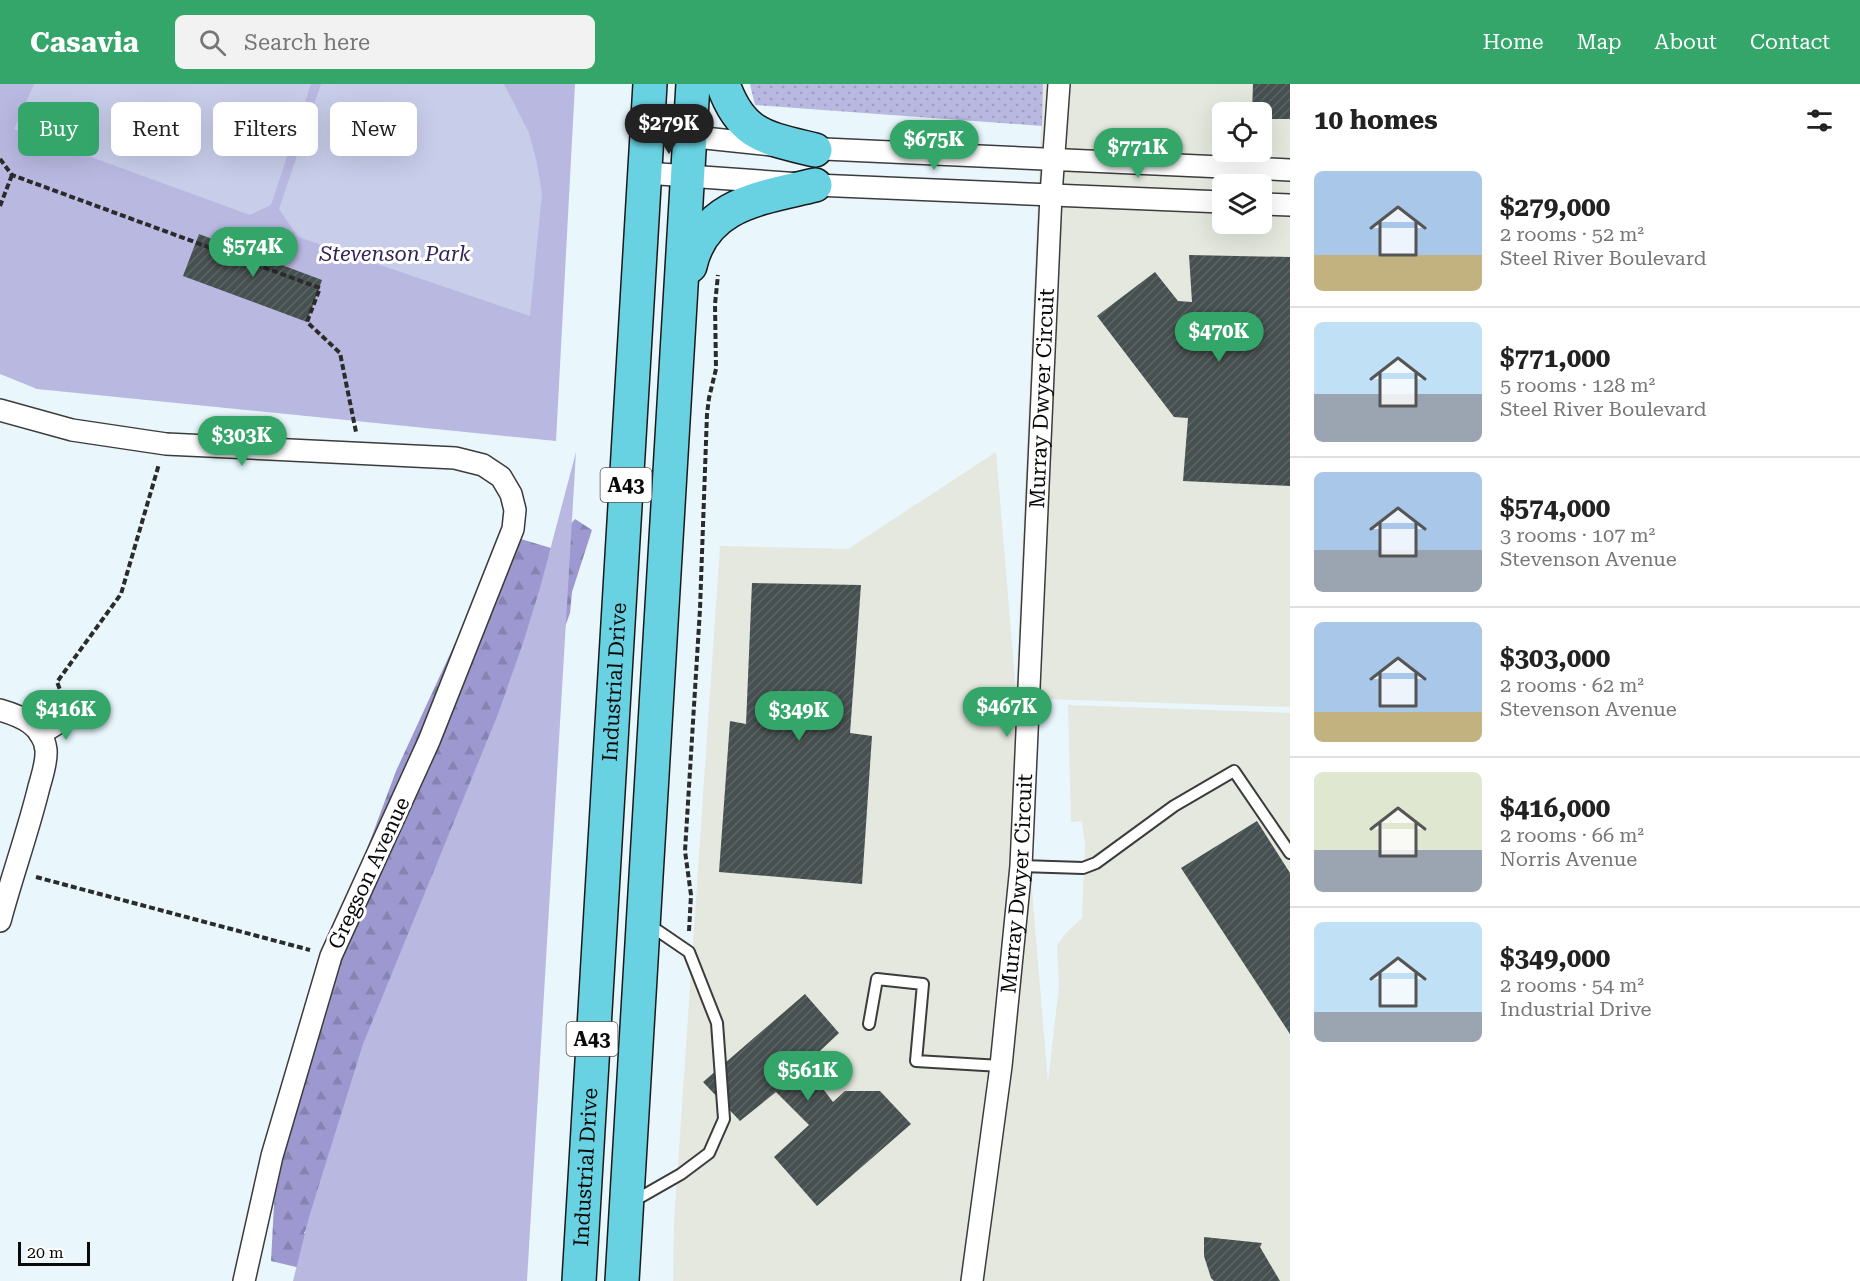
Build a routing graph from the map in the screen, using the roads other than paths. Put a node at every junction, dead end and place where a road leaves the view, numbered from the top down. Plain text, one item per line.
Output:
1 (650, 84) edge
2 (693, 84) edge
3 (723, 84) edge
4 (1059, 84) edge
5 (648, 132) junction
6 (691, 136) junction
7 (815, 150) junction
8 (1054, 161) junction
9 (1290, 170) edge
10 (646, 173) junction
11 (689, 176) junction
12 (815, 185) junction
13 (1051, 195) junction
14 (1212, 202) edge
15 (1272, 204) edge
16 (1290, 205) edge
17 (681, 306) junction
18 (0, 410) edge
19 (0, 710) edge
20 (71, 715) road end
21 (40, 734) junction
22 (1290, 853) edge
23 (1021, 866) junction
24 (0, 921) edge
25 (643, 921) junction
26 (868, 1024) dead end
27 (1001, 1066) junction
28 (627, 1205) junction
29 (244, 1281) edge
30 (579, 1281) edge
31 (622, 1281) edge
32 (972, 1281) edge

1 - 5 highway, Industrial Drive / A43
2 - 6 highway, Industrial Drive / A43
3 - 7 highway
4 - 8 street, Murray Dwyer Circuit
5 - 6 street
5 - 10 highway, Industrial Drive / A43
6 - 7 street
6 - 11 highway, Industrial Drive / A43
7 - 8 street
8 - 9 street
8 - 13 street, Murray Dwyer Circuit
10 - 11 street
10 - 30 highway, Industrial Drive / A43
11 - 12 street
11 - 17 highway, Industrial Drive / A43
12 - 13 street
12 - 17 highway
13 - 14 street
13 - 23 street, Murray Dwyer Circuit
15 - 16 street
17 - 25 highway, Industrial Drive / A43
18 - 29 street, Gregson Avenue
19 - 21 street
20 - 21 street
21 - 24 street
22 - 23 lane
23 - 27 street, Murray Dwyer Circuit
25 - 28 highway, Industrial Drive / A43
25 - 28 lane
26 - 27 lane
27 - 32 street, Murray Dwyer Circuit
28 - 31 highway, Industrial Drive / A43

